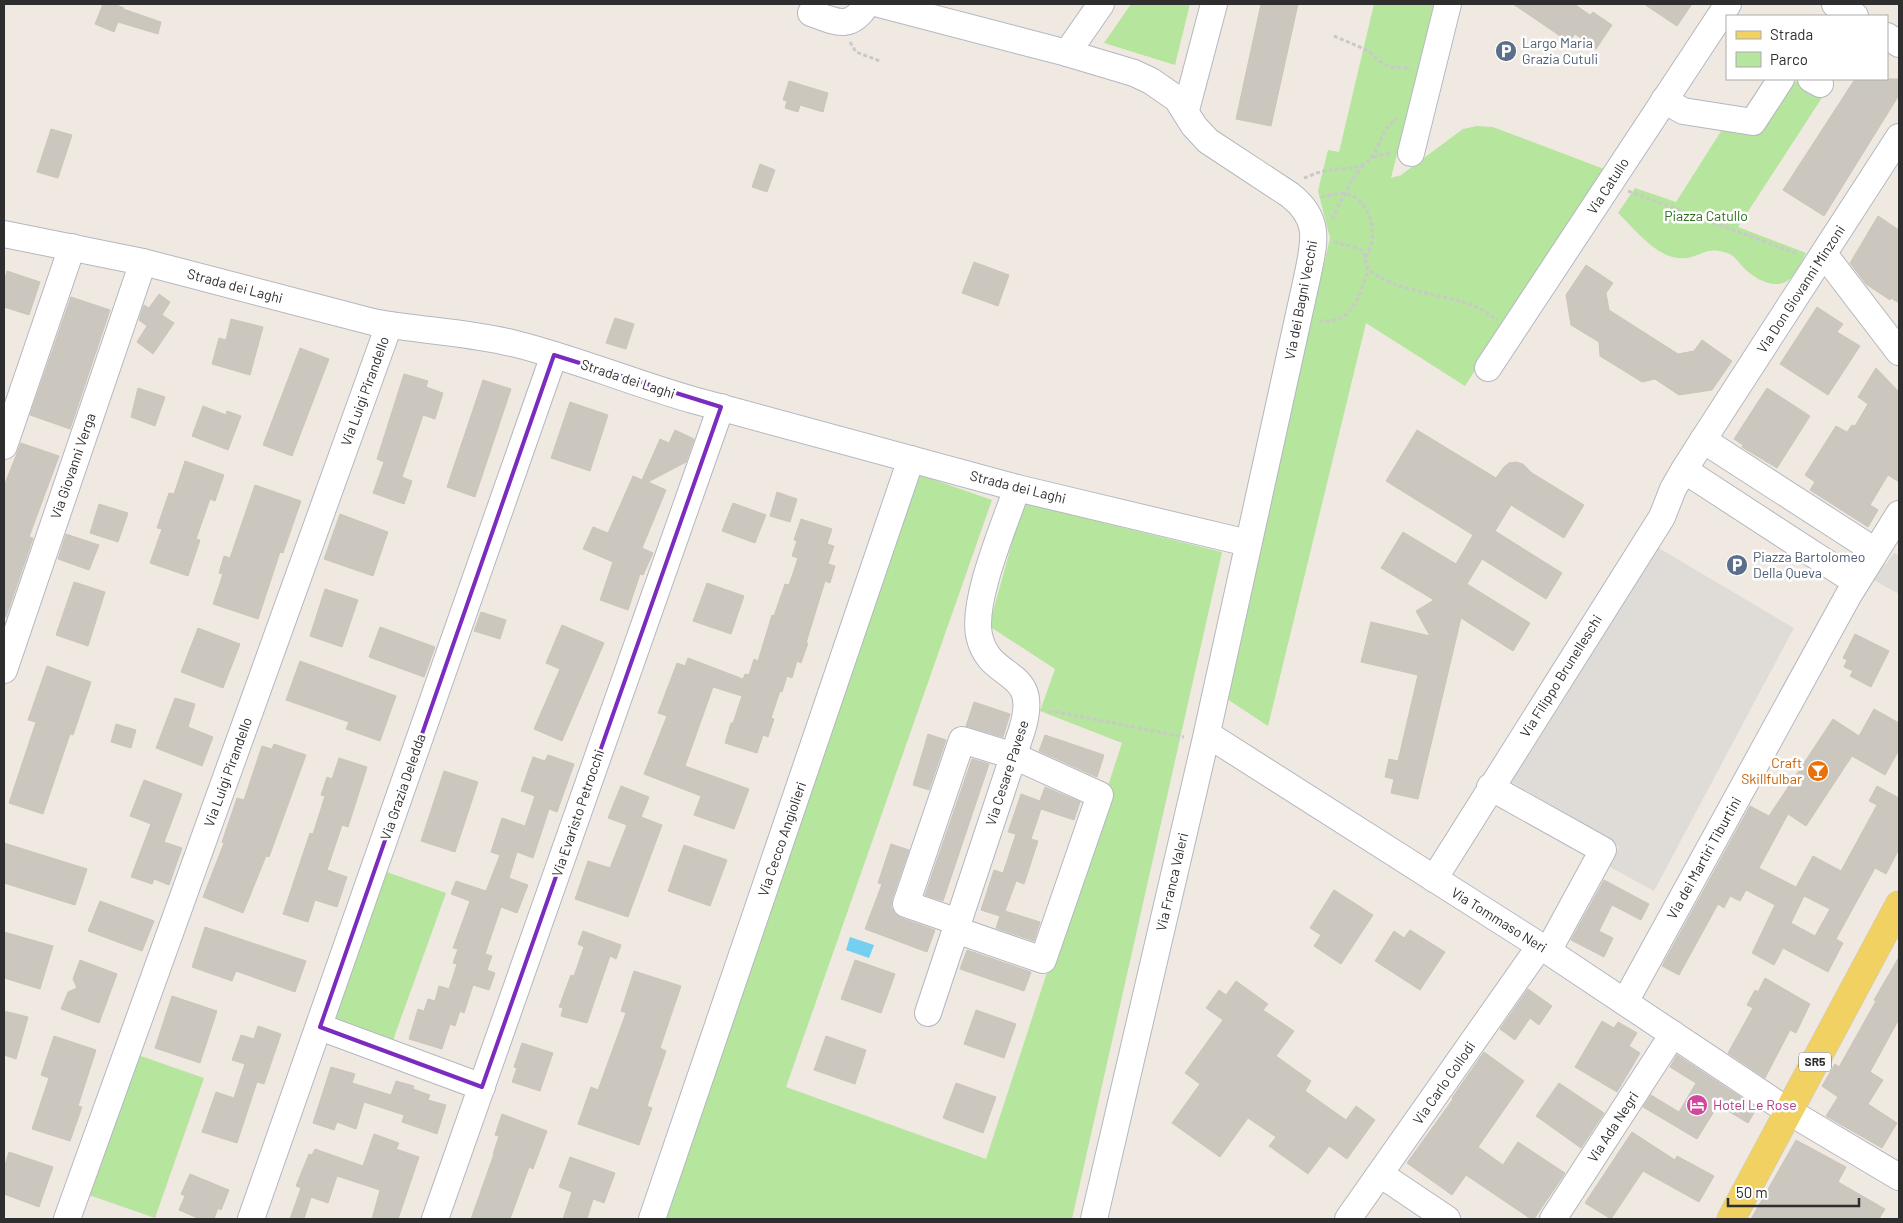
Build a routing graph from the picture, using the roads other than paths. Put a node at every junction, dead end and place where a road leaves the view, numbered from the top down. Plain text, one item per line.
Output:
1 (879, 4) edge
2 (1101, 4) edge
3 (1214, 4) edge
4 (1448, 4) edge
5 (1728, 4) edge
6 (1835, 4) edge
7 (860, 12) edge
8 (811, 13) dead end
9 (1853, 15) edge
10 (1888, 37) edge
11 (1899, 44) edge
12 (1067, 53) junction
13 (1781, 80) edge
14 (1664, 100) junction
15 (1186, 110) junction
16 (1899, 137) edge
17 (1411, 153) dead end
18 (4, 234) edge
19 (72, 247) junction
20 (1821, 258) junction
21 (143, 262) junction
22 (389, 325) junction
23 (1899, 352) edge
24 (554, 355) junction
25 (1488, 368) dead end
26 (721, 407) junction
27 (1703, 440) junction
28 (4, 446) edge
29 (911, 459) junction
30 (1684, 470) junction
31 (1017, 488) junction
32 (1899, 514) edge
33 (1248, 543) junction
34 (1875, 551) junction
35 (1856, 582) junction
36 (4, 670) edge
37 (1206, 738) junction
38 (1014, 756) junction
39 (1490, 787) junction
40 (1434, 879) junction
41 (1899, 905) edge
42 (957, 926) junction
43 (1544, 949) junction
44 (1625, 1002) junction
45 (928, 1013) dead end
46 (320, 1027) junction
47 (1673, 1034) junction
48 (482, 1087) junction
49 (1788, 1111) junction
50 (1380, 1174) junction
51 (1899, 1177) edge
52 (67, 1219) edge
53 (251, 1219) edge
54 (435, 1219) edge
55 (652, 1219) edge
56 (1094, 1219) edge
57 (1348, 1219) edge
58 (1447, 1219) edge
59 (1553, 1219) edge
60 (1732, 1219) edge

1 - 12 street, Via dei Bagni Vecchi
2 - 12 street
3 - 15 street
4 - 17 street
5 - 14 street, Via Catullo
6 - 9 street
7 - 8 street
10 - 11 street
12 - 15 street, Via dei Bagni Vecchi
13 - 14 street
14 - 25 street, Via Catullo
15 - 33 street, Via dei Bagni Vecchi
16 - 20 street, Via Don Giovanni Minzoni
18 - 19 street, Strada dei Laghi
19 - 21 street, Strada dei Laghi
19 - 28 street
20 - 23 street
20 - 27 street, Via Don Giovanni Minzoni
21 - 22 street, Strada dei Laghi
21 - 36 street, Via Giovanni Verga
22 - 24 street, Strada dei Laghi
22 - 52 street, Via Luigi Pirandello
24 - 26 street, Strada dei Laghi
24 - 46 street, Via Grazia Deledda
26 - 29 street, Strada dei Laghi
26 - 48 street, Via Evaristo Petrocchi
27 - 30 street
27 - 34 street
29 - 31 street, Strada dei Laghi
29 - 55 street, Via Cecco Angiolieri
30 - 35 street
30 - 39 street, Via Filippo Brunelleschi
31 - 33 street, Strada dei Laghi
31 - 38 street, Via Cesare Pavese
32 - 34 street, Via dei Martiri Tiburtini
33 - 37 street, Via Franca Valeri
34 - 35 street, Via dei Martiri Tiburtini
35 - 44 street, Via dei Martiri Tiburtini
37 - 40 street, Via Tommaso Neri
37 - 56 street, Via Franca Valeri
38 - 42 street, Via Cesare Pavese
38 - 42 street
38 - 42 street
39 - 40 street, Via Filippo Brunelleschi
39 - 43 street, Via Carlo Collodi
40 - 43 street, Via Tommaso Neri
41 - 49 main road, SR5
42 - 45 street, Via Cesare Pavese
43 - 44 street, Via Tommaso Neri
43 - 50 street, Via Carlo Collodi
44 - 47 street, Via Tommaso Neri
46 - 48 street
46 - 53 street, Via Grazia Deledda
47 - 49 street, Via Tommaso Neri
47 - 59 street, Via Ada Negri
48 - 54 street, Via Evaristo Petrocchi
49 - 51 street, Via Tommaso Neri
49 - 60 main road, SR5
50 - 57 street, Via Carlo Collodi
50 - 58 street

